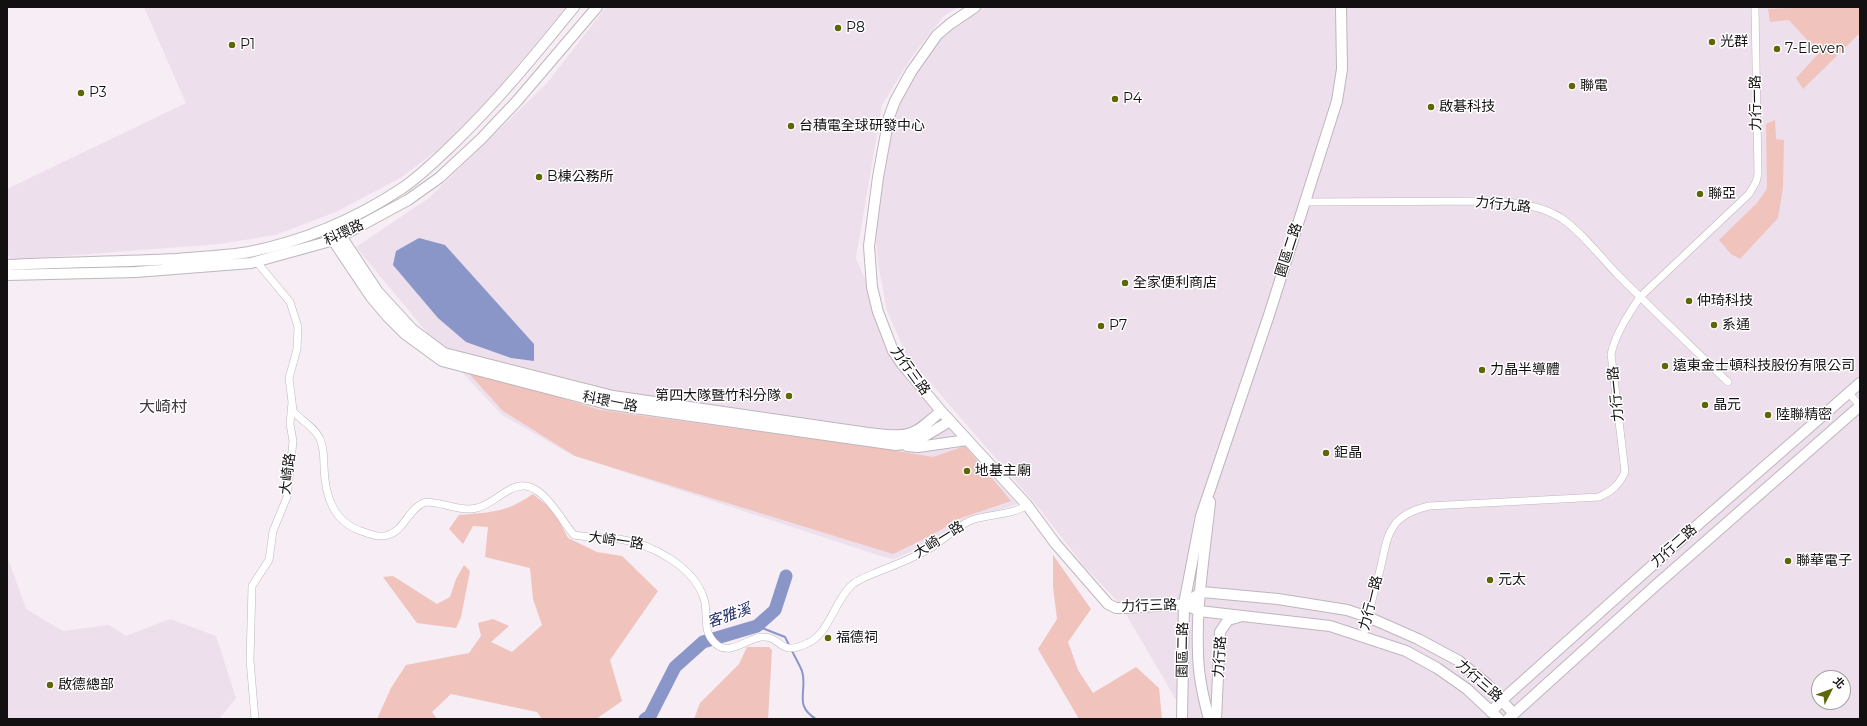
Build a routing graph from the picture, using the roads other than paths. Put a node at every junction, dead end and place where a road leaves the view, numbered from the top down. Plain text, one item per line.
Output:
1 (574, 7) edge
2 (596, 7) edge
3 (975, 7) edge
4 (1341, 7) edge
5 (1755, 7) edge
6 (1304, 202) junction
7 (330, 228) junction
8 (337, 239) junction
9 (256, 261) junction
10 (7, 265) edge
11 (7, 275) edge
12 (1640, 297) junction
13 (1728, 382) dead end
14 (1860, 383) edge
15 (1849, 393) junction
16 (292, 402) junction
17 (1860, 406) edge
18 (941, 411) junction
19 (950, 421) junction
20 (967, 440) junction
21 (901, 445) junction
22 (1211, 488) junction
23 (1027, 506) junction
24 (1202, 592) junction
25 (1184, 604) junction
26 (1199, 611) junction
27 (1251, 617) junction
28 (1368, 617) junction
29 (1363, 637) junction
30 (1502, 700) junction
31 (1491, 712) junction
32 (1514, 717) edge
33 (255, 719) edge
34 (1182, 719) edge
35 (1209, 719) edge
36 (1216, 719) edge
37 (1499, 719) edge

1 - 7 street, 科環路
2 - 8 street, 科環路
3 - 18 street, 力行三路
4 - 6 street, 園區二路
5 - 12 street, 力行一路
6 - 12 street, 力行九路
6 - 22 street, 園區二路
7 - 8 street, 科環一路
7 - 10 street, 科環路
8 - 9 street, 科環路
8 - 18 street, 科環一路
8 - 21 street, 科環一路
9 - 11 street, 科環路
9 - 16 street, 大崎路
12 - 13 street, 力行九路
12 - 28 street, 力行一路
14 - 15 street, 力行二路
15 - 17 street
15 - 30 street, 力行二路
16 - 23 street, 大崎一路
16 - 33 street, 大崎路
17 - 32 street, 力行二路
18 - 19 street, 力行三路
19 - 20 street, 力行三路
19 - 21 street, 科環一路
20 - 21 street
20 - 23 street, 力行三路
22 - 24 street, 園區二路
22 - 25 street, 園區二路
23 - 25 street, 力行三路
24 - 25 street, 力行三路
24 - 26 street, 園區二路
24 - 28 street, 力行三路
25 - 26 street, 力行三路
25 - 34 street, 園區二路
26 - 27 street, 力行三路
26 - 35 street, 園區二路
27 - 29 street, 力行三路
27 - 36 street, 力行路
28 - 29 street, 力行一路
28 - 30 street, 力行三路
29 - 31 street, 力行三路
30 - 31 street, 力行二路
30 - 32 street, 力行三路
31 - 37 street, 力行三路

